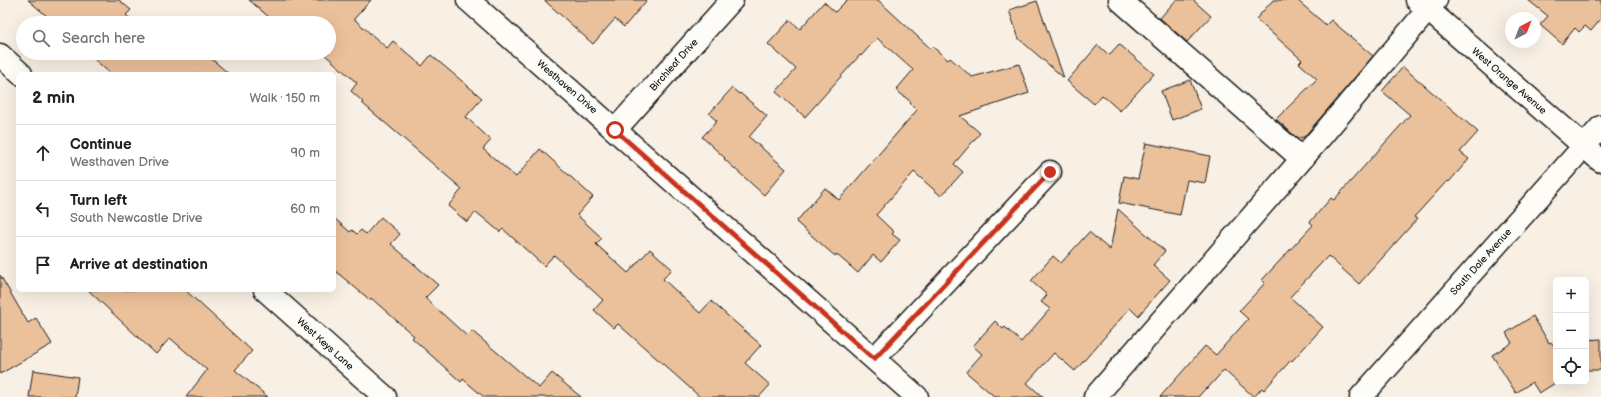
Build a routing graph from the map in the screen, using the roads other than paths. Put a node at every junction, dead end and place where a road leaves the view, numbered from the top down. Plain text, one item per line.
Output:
1 (468, 0) edge
2 (732, 0) edge
3 (1120, 0) edge
4 (1427, 3) edge
5 (0, 55) edge
6 (20, 72) edge
7 (1601, 127) edge
8 (615, 130) junction
9 (1584, 146) junction
10 (1302, 159) junction
11 (1601, 161) edge
12 (1050, 172) dead end
13 (267, 292) edge
14 (874, 359) junction
15 (386, 397) edge
16 (916, 397) edge
17 (1095, 397) edge
18 (1361, 397) edge

1 - 8 street, Westhaven Drive
2 - 8 street, Birchleaf Drive
3 - 10 street
4 - 9 street, West Orange Avenue
4 - 10 street
5 - 6 street
7 - 9 street, South Dale Avenue
8 - 14 street, Westhaven Drive
9 - 11 street, West Orange Avenue
9 - 18 street, South Dale Avenue
10 - 17 street
12 - 14 street
13 - 15 street, West Keys Lane
14 - 16 street, Westhaven Drive

